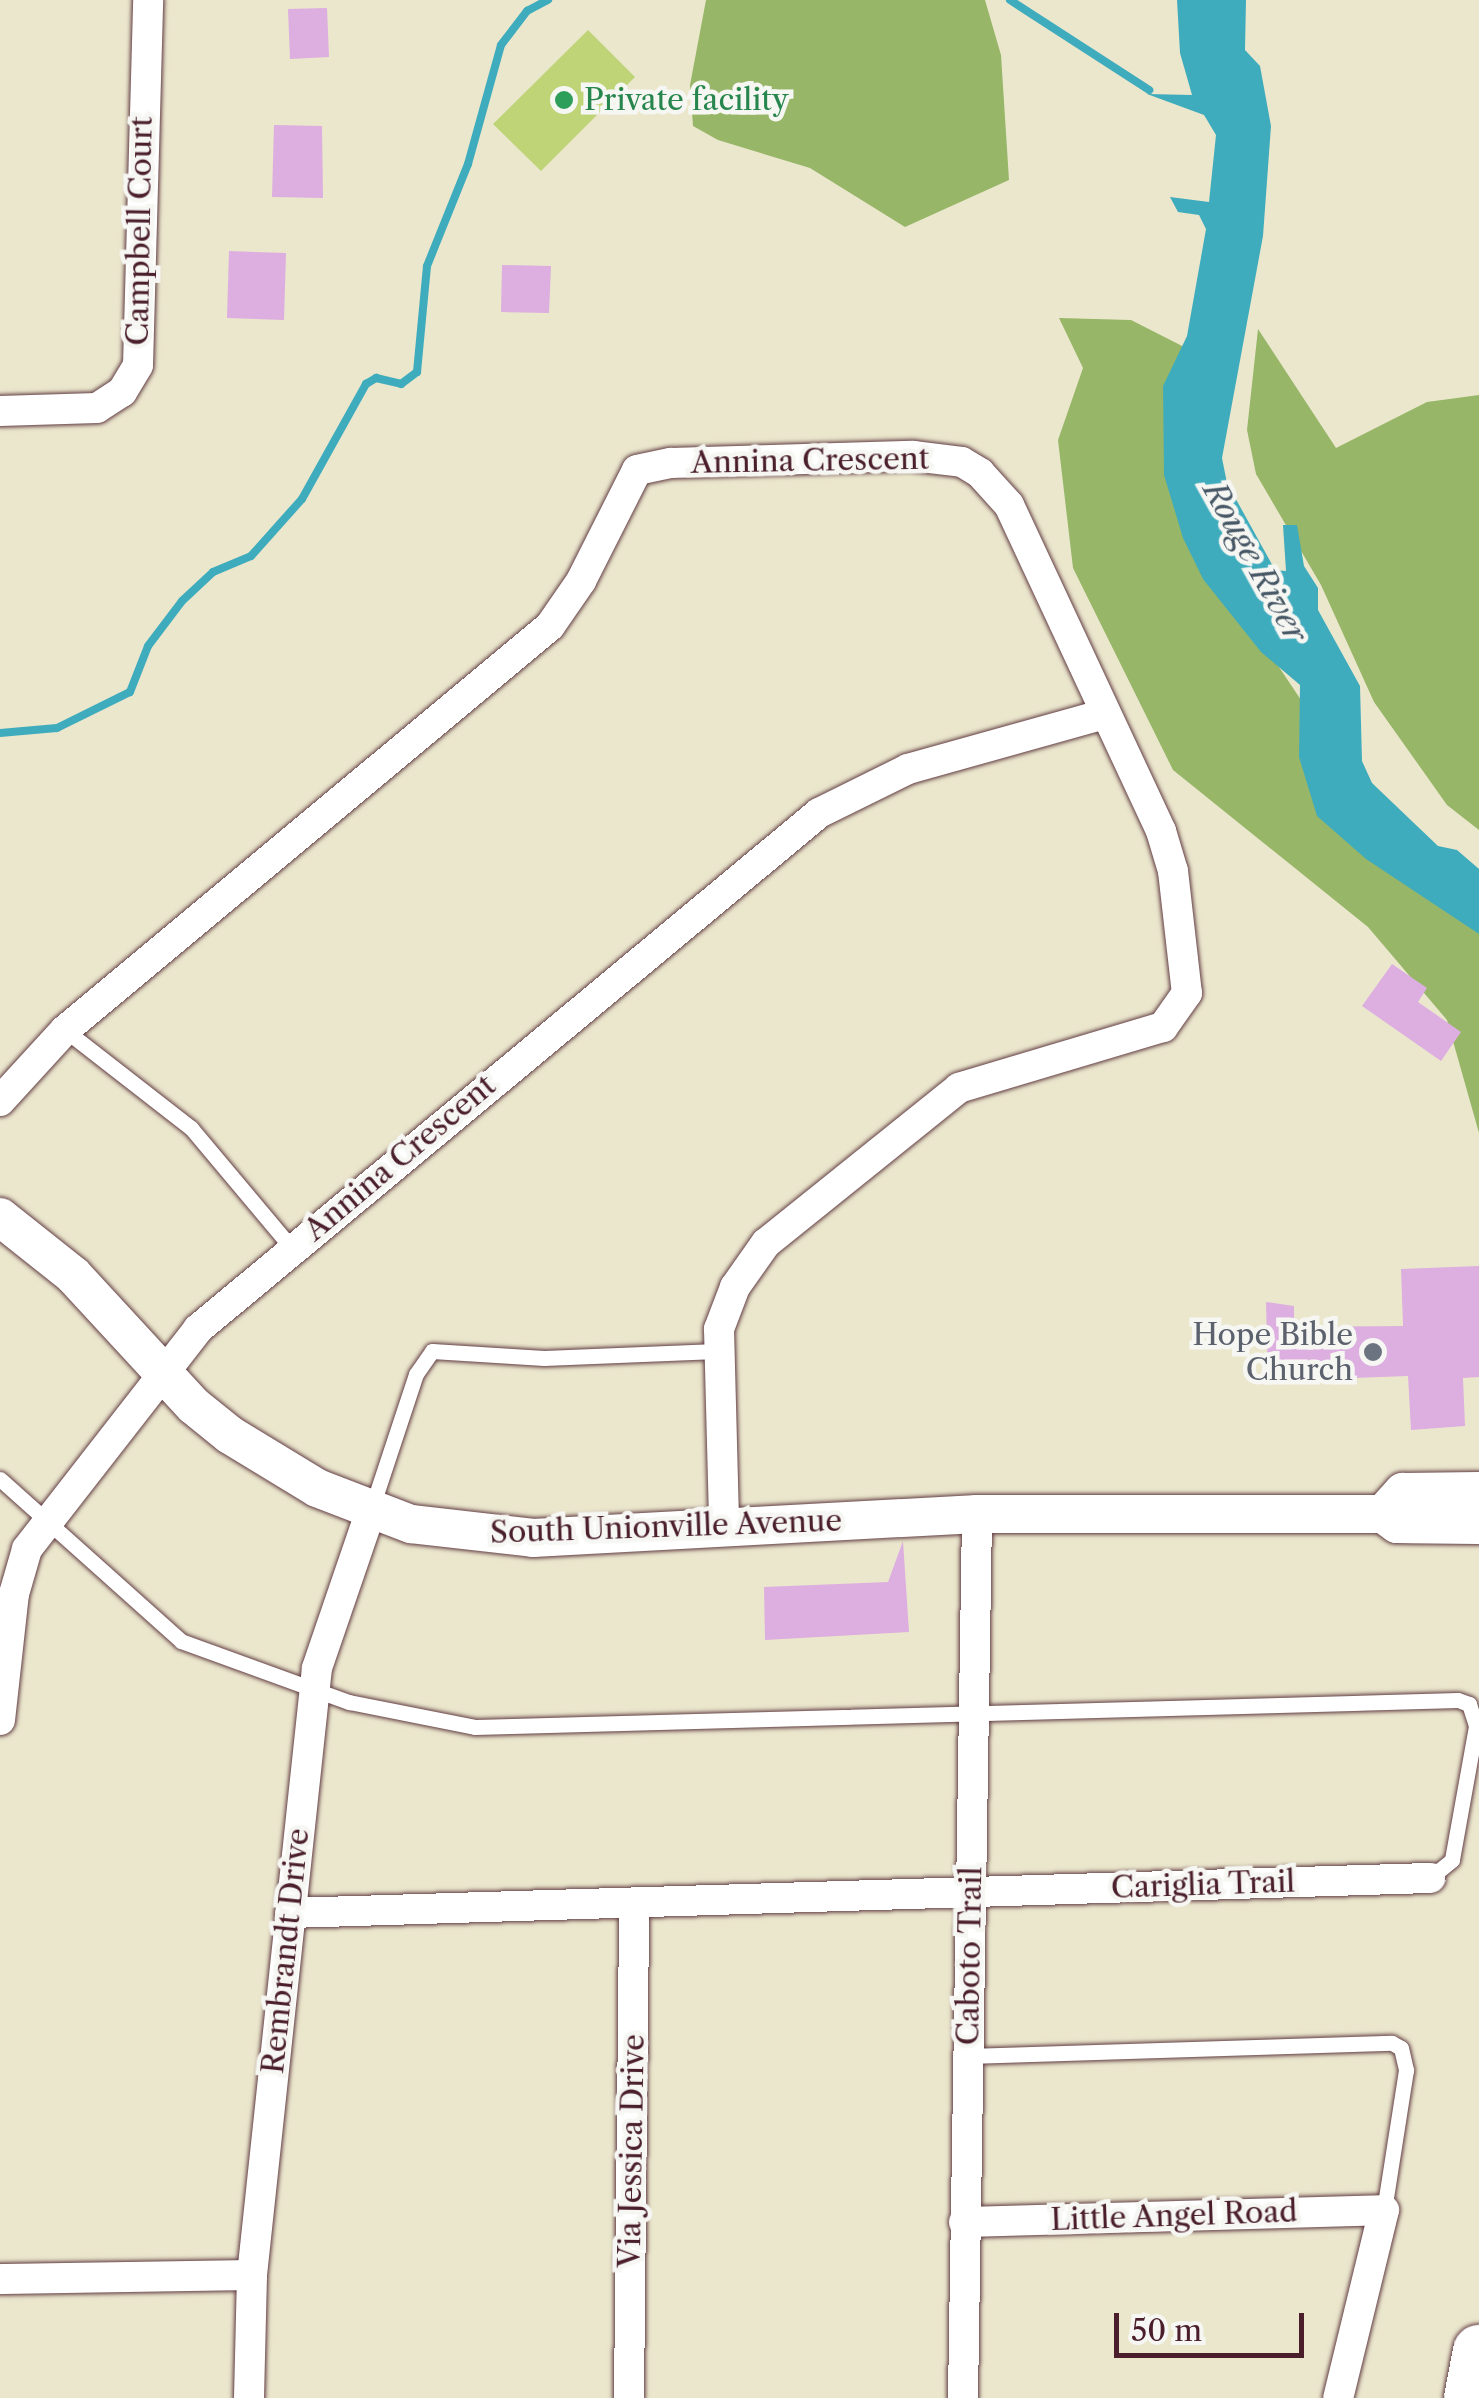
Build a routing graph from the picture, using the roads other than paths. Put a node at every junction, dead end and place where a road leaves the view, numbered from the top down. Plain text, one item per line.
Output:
1 (148, 0) edge
2 (0, 412) edge
3 (1102, 715) junction
4 (64, 1030) junction
5 (0, 1101) edge
6 (0, 1217) edge
7 (291, 1247) junction
8 (717, 1351) junction
9 (163, 1372) junction
10 (0, 1479) edge
11 (1479, 1491) edge
12 (370, 1513) junction
13 (977, 1514) junction
14 (1384, 1514) junction
15 (46, 1524) junction
16 (1479, 1524) edge
17 (724, 1526) junction
18 (314, 1691) junction
19 (973, 1712) junction
20 (0, 1720) edge
21 (1430, 1878) joint
22 (971, 1894) junction
23 (634, 1905) junction
24 (290, 1914) junction
25 (968, 2056) junction
26 (1384, 2210) junction
27 (964, 2222) junction
28 (252, 2275) junction
29 (0, 2279) edge
30 (1479, 2351) edge
31 (250, 2398) edge
32 (630, 2398) edge
33 (963, 2398) edge
34 (1338, 2398) edge
35 (1470, 2398) edge

1 - 2 street, Campbell Court
3 - 4 street, Annina Crescent
3 - 7 street, Annina Crescent
3 - 8 street
4 - 5 street, Annina Crescent
4 - 7 lane
6 - 9 street, South Unionville Avenue
7 - 9 street, Annina Crescent
8 - 12 lane
8 - 17 street
9 - 12 street, South Unionville Avenue
9 - 15 street, Annina Crescent
10 - 15 lane
11 - 14 street, South Unionville Avenue
12 - 17 street, South Unionville Avenue
12 - 18 street, Rembrandt Drive
13 - 14 street, South Unionville Avenue
13 - 17 street, South Unionville Avenue
13 - 19 street, Caboto Trail
14 - 16 street, South Unionville Avenue
15 - 18 lane
15 - 20 street, Annina Crescent
18 - 19 lane
18 - 24 street, Rembrandt Drive
19 - 21 lane, Cariglia Trail
19 - 22 street, Caboto Trail
21 - 22 street, Cariglia Trail
22 - 23 street, Cariglia Trail
22 - 25 street, Caboto Trail
23 - 24 street, Cariglia Trail
23 - 32 street, Via Jessica Drive
24 - 28 street, Rembrandt Drive
25 - 26 lane
25 - 27 street, Caboto Trail
26 - 27 street, Little Angel Road
26 - 34 street
27 - 33 street, Caboto Trail
28 - 29 street
28 - 31 street, Rembrandt Drive
30 - 35 highway

